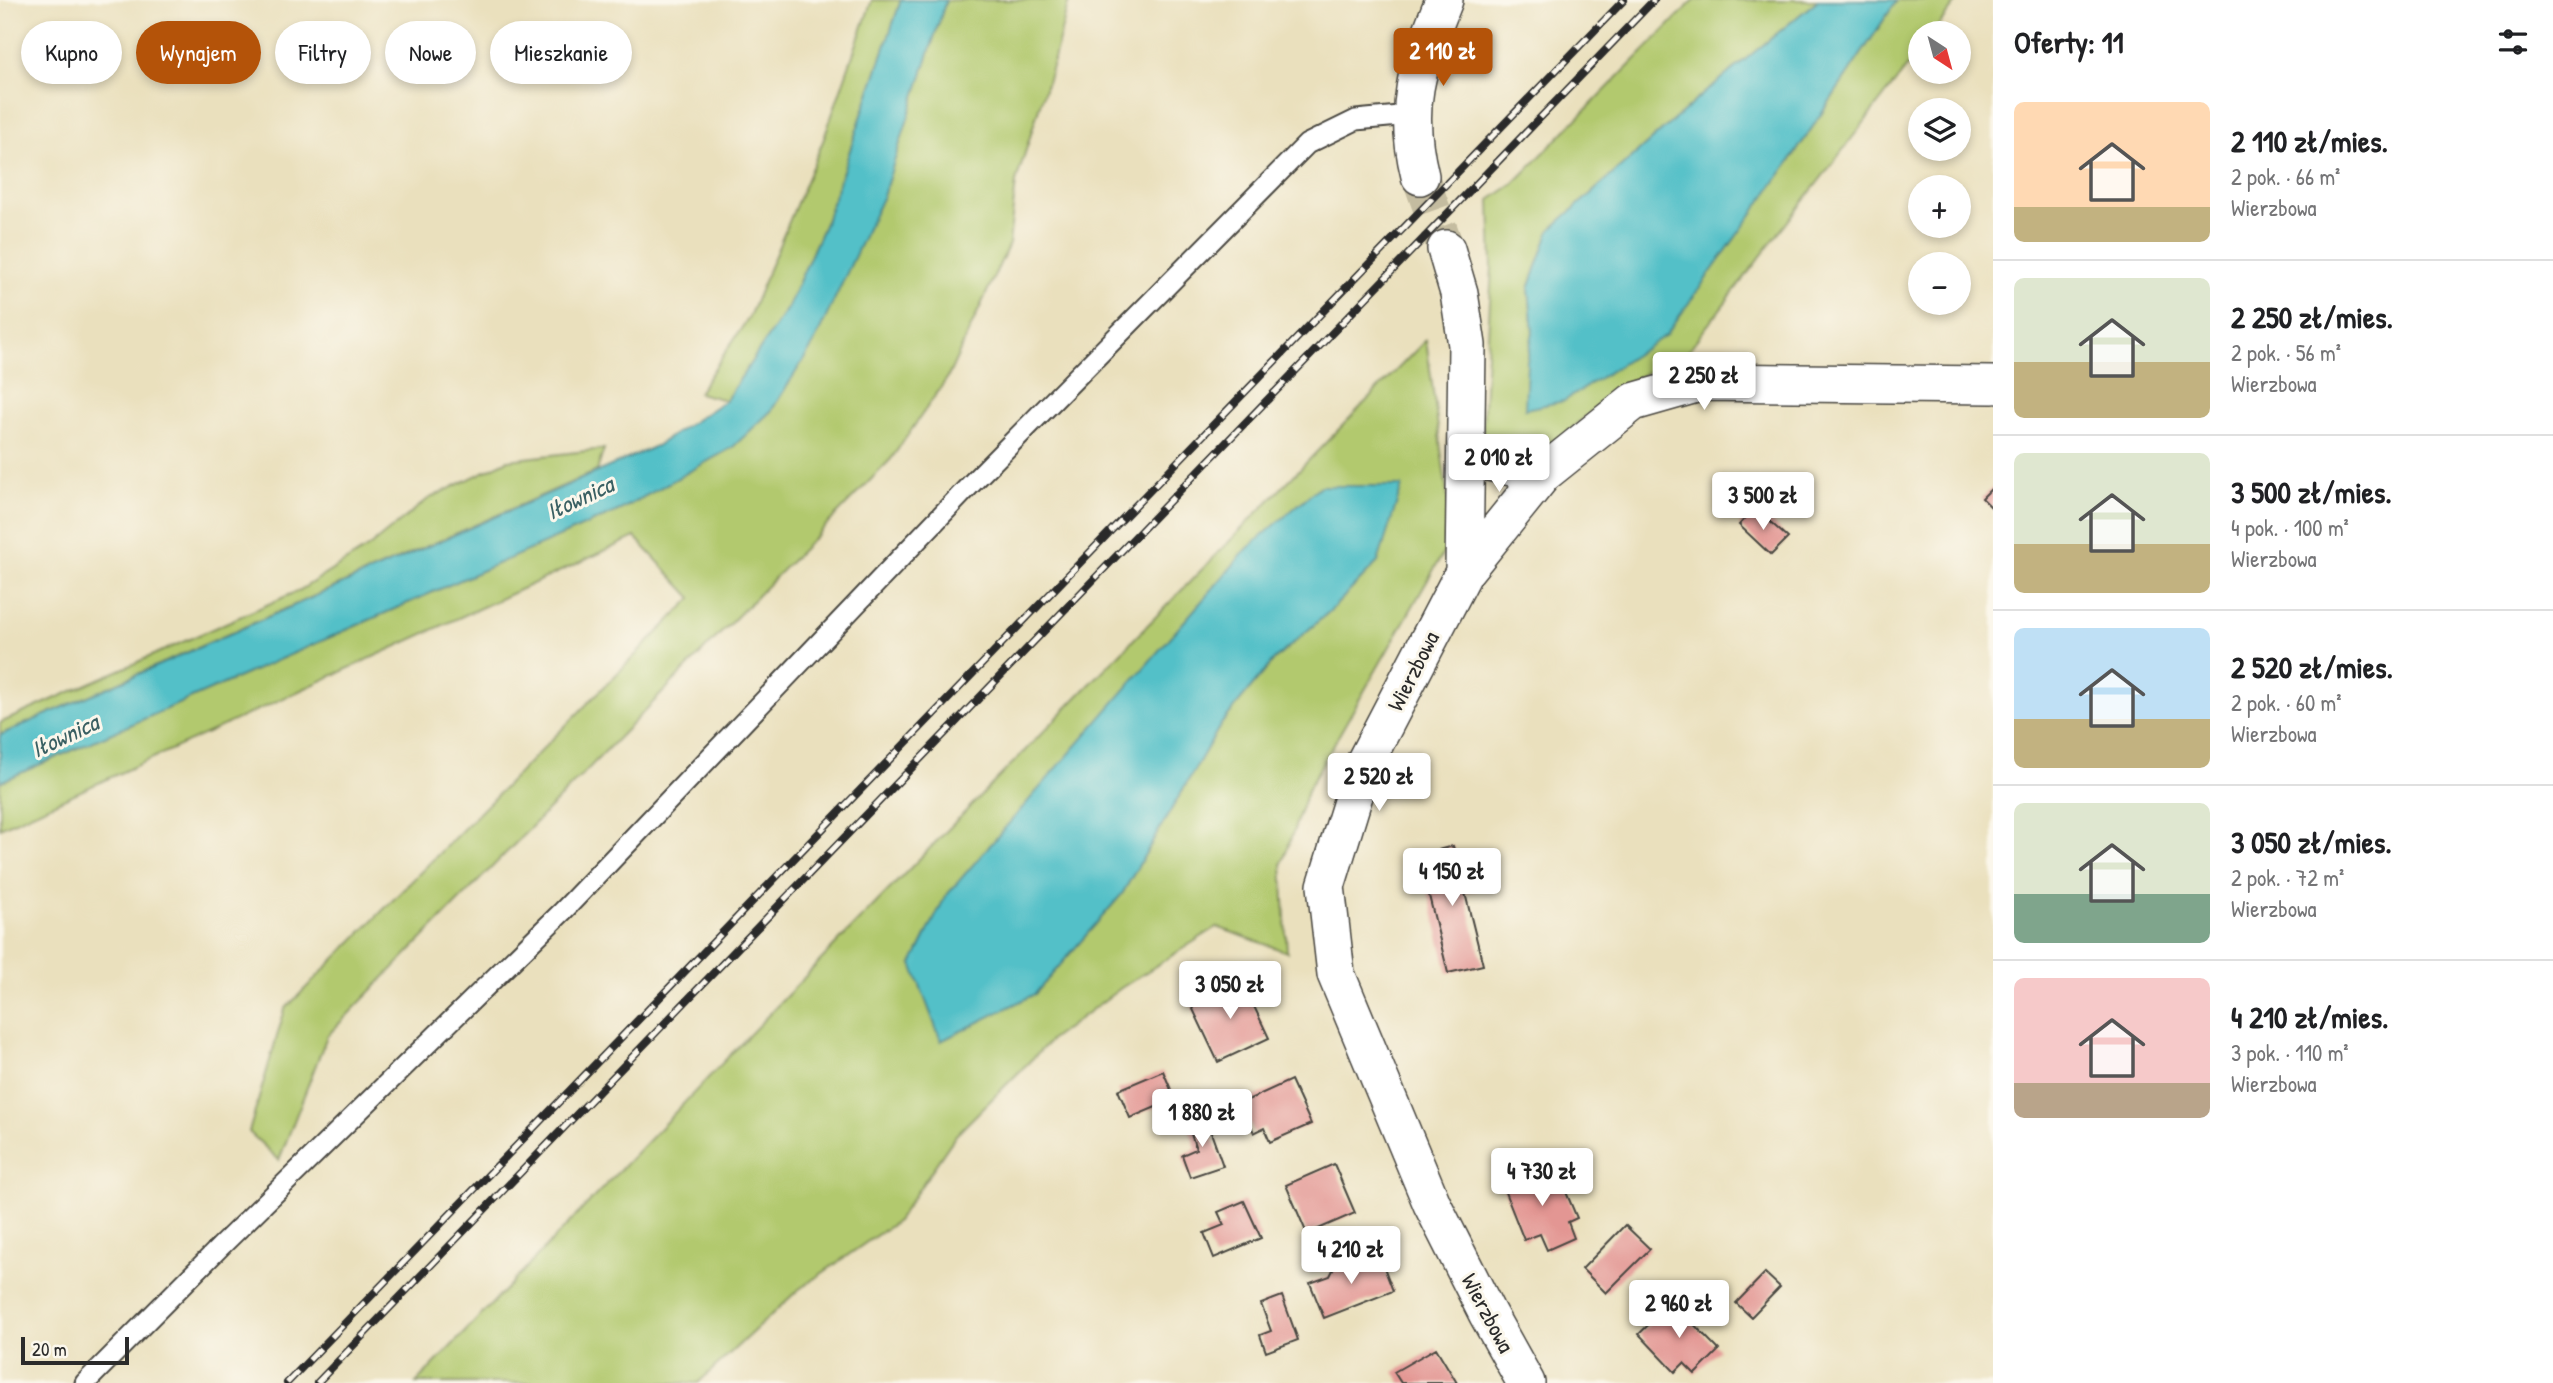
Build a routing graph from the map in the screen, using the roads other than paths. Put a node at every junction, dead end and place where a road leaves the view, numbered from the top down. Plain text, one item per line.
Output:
1 (1444, 0) edge
2 (1410, 114) junction
3 (1420, 176) tunnel mouth
4 (1446, 249) tunnel mouth
5 (1993, 385) edge
6 (1466, 457) junction
7 (1543, 474) junction
8 (1464, 572) junction
9 (85, 1383) edge
10 (1526, 1383) edge

1 - 2 street
2 - 3 street
2 - 9 lane
4 - 6 street, Wierzbowa
5 - 7 street
6 - 7 street
6 - 8 street, Wierzbowa
7 - 8 street
8 - 10 street, Wierzbowa

